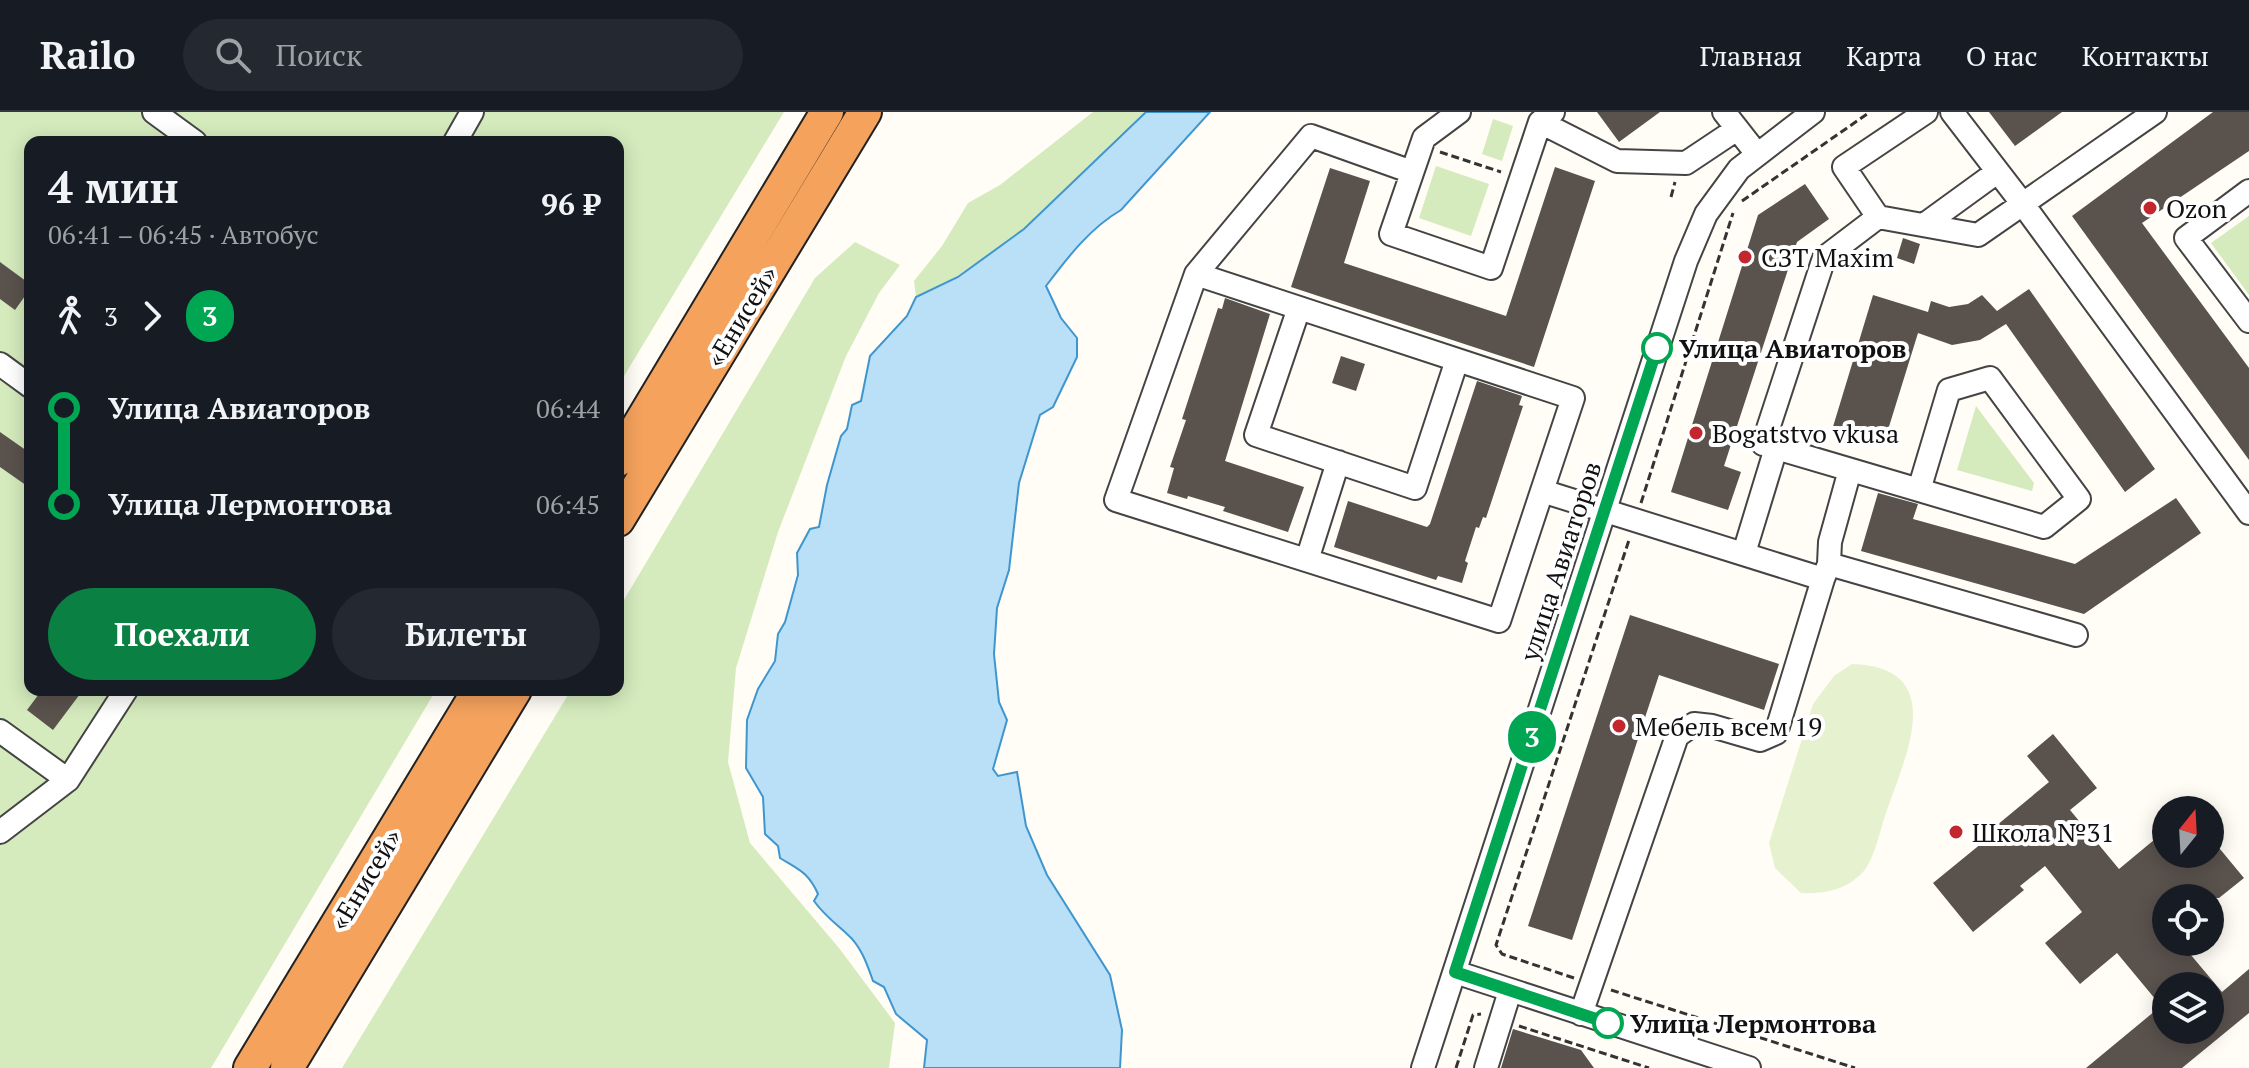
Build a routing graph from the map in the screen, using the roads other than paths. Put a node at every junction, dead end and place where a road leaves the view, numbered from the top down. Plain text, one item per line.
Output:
1 (154, 112) edge
2 (472, 112) edge
3 (827, 112) edge
4 (865, 112) edge
5 (1459, 112) edge
6 (1813, 112) edge
7 (1926, 112) edge
8 (1952, 112) edge
9 (2155, 112) edge
10 (1546, 117) edge
11 (1730, 120) edge
12 (187, 136) edge
13 (458, 136) edge
14 (1757, 154) junction
15 (1412, 172) junction
16 (1997, 172) junction
17 (2249, 191) edge
18 (2022, 203) junction
19 (1878, 217) junction
20 (1924, 225) junction
21 (1196, 274) junction
22 (1299, 308) junction
23 (2249, 321) edge
24 (1457, 360) junction
25 (0, 364) edge
26 (24, 382) edge
27 (1776, 448) junction
28 (624, 450) edge
29 (1338, 462) junction
30 (1850, 470) junction
31 (1919, 490) junction
32 (1542, 491) junction
33 (624, 510) edge
34 (1606, 512) junction
35 (2249, 513) edge
36 (1744, 553) junction
37 (1307, 560) junction
38 (1826, 571) junction
39 (2076, 635) dead end
40 (122, 696) edge
41 (475, 696) edge
42 (511, 696) edge
43 (0, 731) edge
44 (68, 780) junction
45 (0, 832) edge
46 (1455, 972) junction
47 (1510, 991) junction
48 (1581, 1014) junction
49 (1713, 1063) edge
50 (250, 1068) edge
51 (287, 1068) edge
52 (1423, 1068) edge
53 (1486, 1068) edge
54 (1749, 1068) edge

1 - 12 street
2 - 13 street
3 - 28 highway, «Енисей»
4 - 33 highway, «Енисей»
5 - 15 street
6 - 14 street, улица Авиаторов
7 - 19 street
8 - 16 street
9 - 18 street
10 - 11 street
10 - 15 street
11 - 14 street
14 - 34 street, улица Авиаторов
15 - 21 street
16 - 18 street
16 - 20 street
17 - 23 street
18 - 20 street
18 - 35 street
19 - 20 street
19 - 27 street
21 - 22 street
21 - 37 street
22 - 24 street
22 - 29 street
24 - 29 street
24 - 32 street
25 - 26 street
27 - 30 street
27 - 36 street
29 - 37 street
30 - 31 street
30 - 38 street
31 - 31 street
32 - 34 street
32 - 37 street
34 - 36 street
34 - 46 street, улица Авиаторов
36 - 38 street
38 - 39 street
38 - 48 street
40 - 44 street
41 - 50 highway, «Енисей»
42 - 51 highway, «Енисей»
43 - 44 street
44 - 45 street
46 - 47 street
46 - 52 street, улица Авиаторов
47 - 48 street
47 - 53 street
48 - 49 street
49 - 54 street

